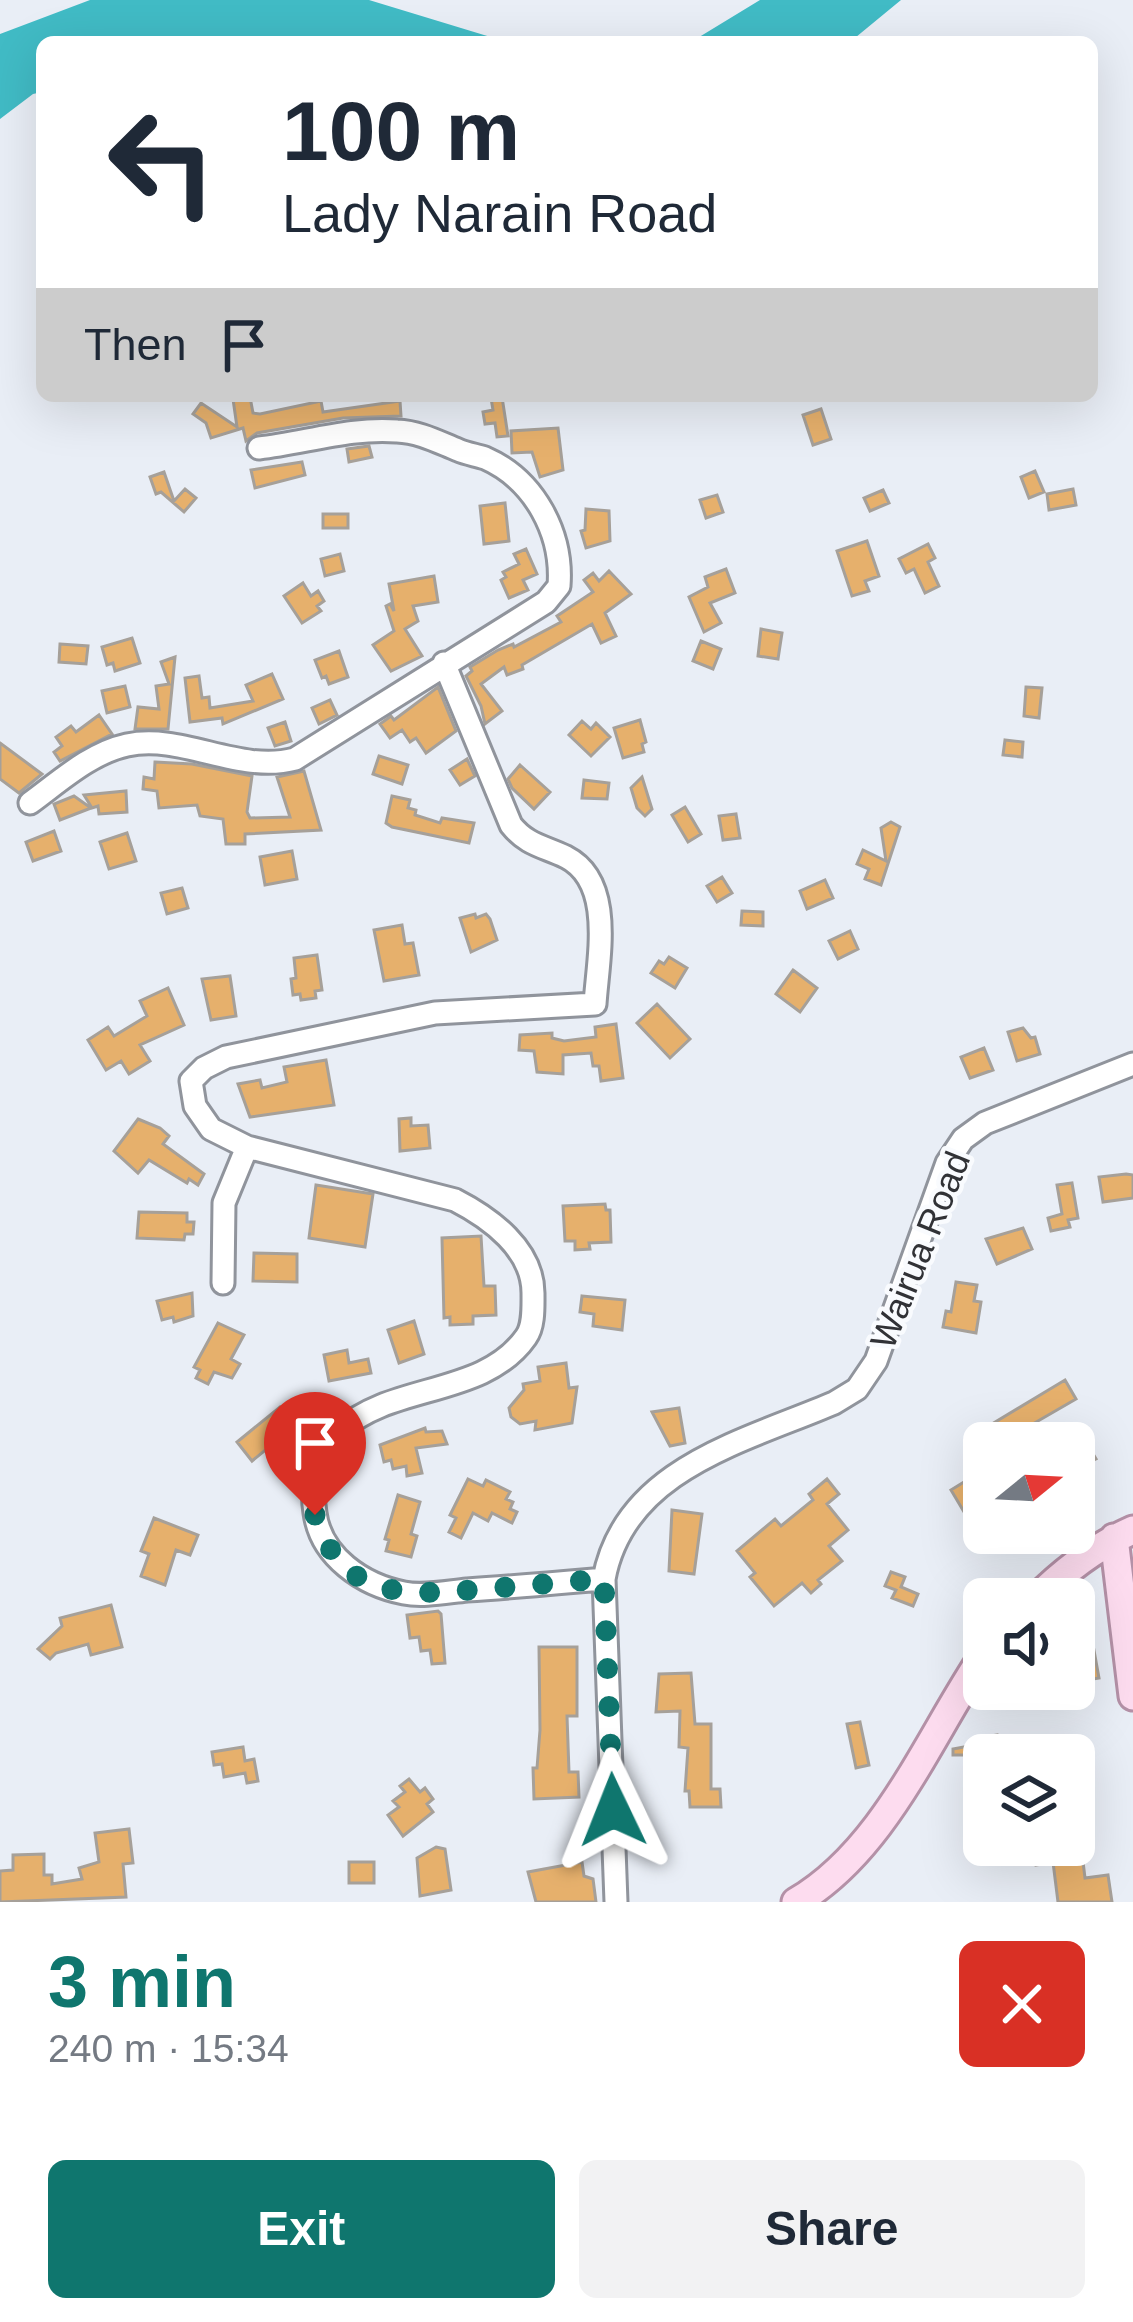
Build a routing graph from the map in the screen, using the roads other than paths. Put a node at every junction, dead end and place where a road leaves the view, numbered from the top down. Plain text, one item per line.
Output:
1 (259, 448) dead end
2 (444, 663) junction
3 (30, 802) dead end
4 (1133, 1064) edge
5 (247, 1147) junction
6 (223, 1282) dead end
7 (1123, 1534) edge
8 (1057, 1578) edge
9 (604, 1579) junction
10 (963, 1688) edge
11 (1133, 1696) edge
12 (616, 1902) edge
13 (796, 1902) edge

1 - 2 street
2 - 3 street
2 - 5 street
4 - 9 street, Wairua Road
5 - 6 street
5 - 9 street
7 - 8 main road
7 - 11 main road
9 - 12 street, Wairua Road
10 - 13 main road

